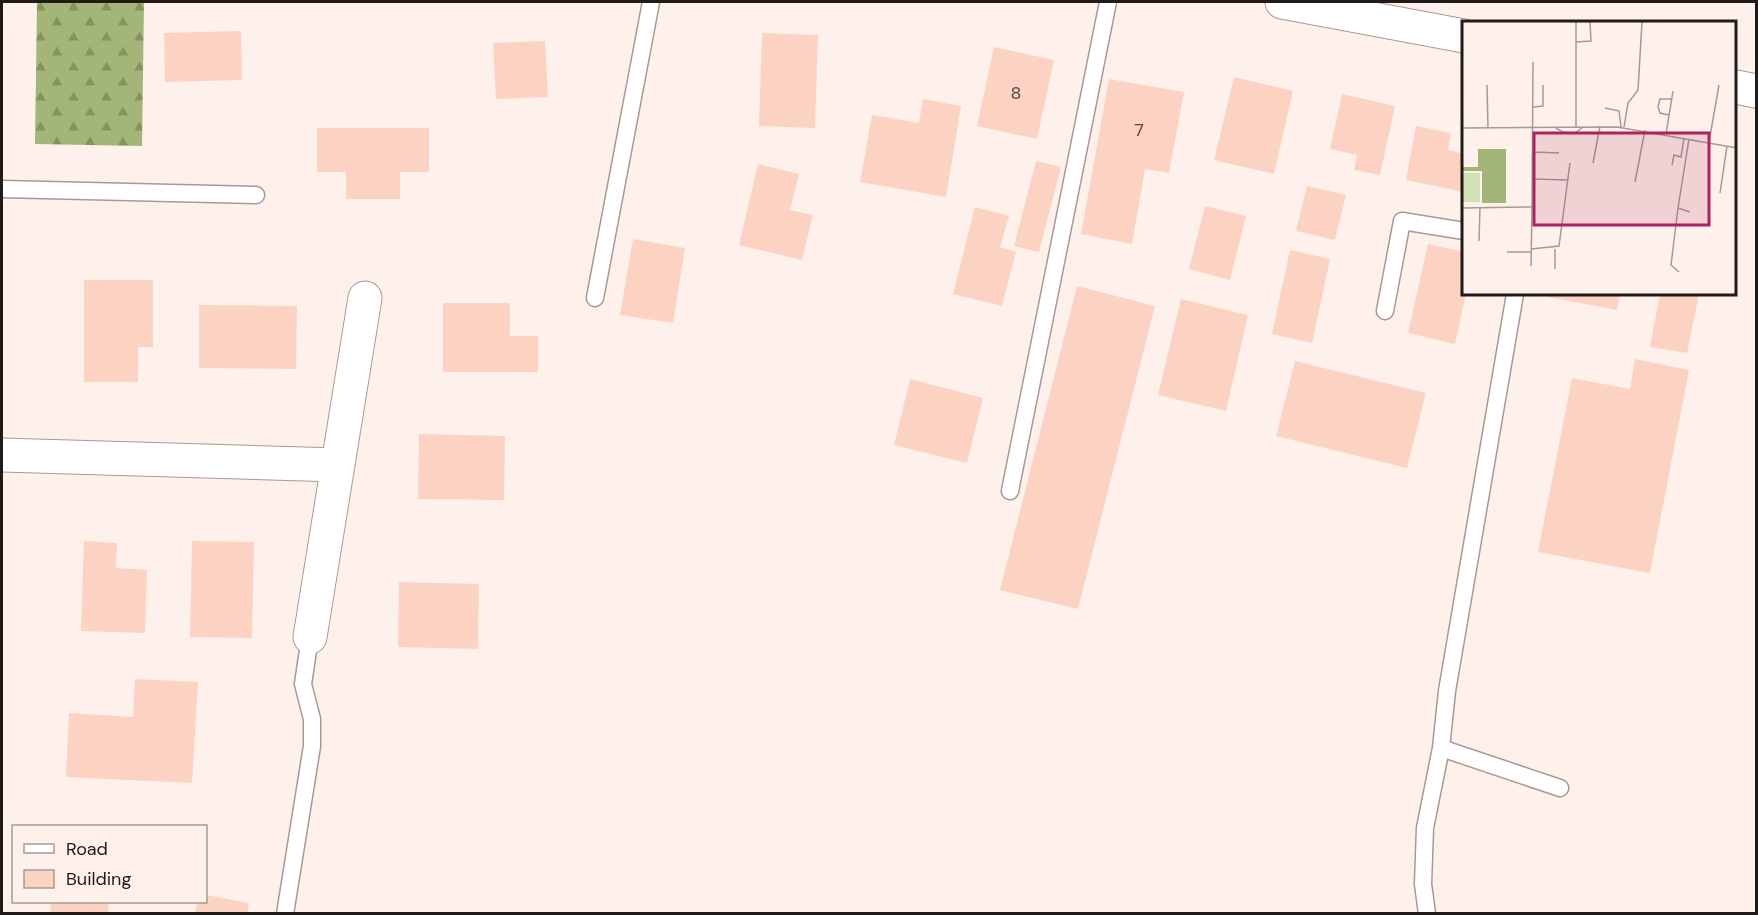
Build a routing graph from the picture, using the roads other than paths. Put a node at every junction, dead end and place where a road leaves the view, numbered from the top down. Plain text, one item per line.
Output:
1 (651, 2) edge
2 (1108, 2) edge
3 (1282, 2) edge
4 (1322, 5) edge
5 (1462, 36) edge
6 (2, 189) edge
7 (256, 195) dead end
8 (1462, 231) edge
9 (1515, 296) edge
10 (365, 298) dead end
11 (595, 298) dead end
12 (1385, 311) dead end
13 (2, 455) edge
14 (338, 465) junction
15 (1010, 491) dead end
16 (310, 636) joint
17 (1441, 748) junction
18 (1560, 788) dead end
19 (285, 914) edge
20 (1427, 914) edge

1 - 11 lane
2 - 15 lane
3 - 4 street
4 - 5 street
6 - 7 lane
8 - 12 lane
9 - 17 lane
10 - 14 street
13 - 14 street
14 - 16 street
16 - 19 lane
17 - 18 lane
17 - 20 lane

